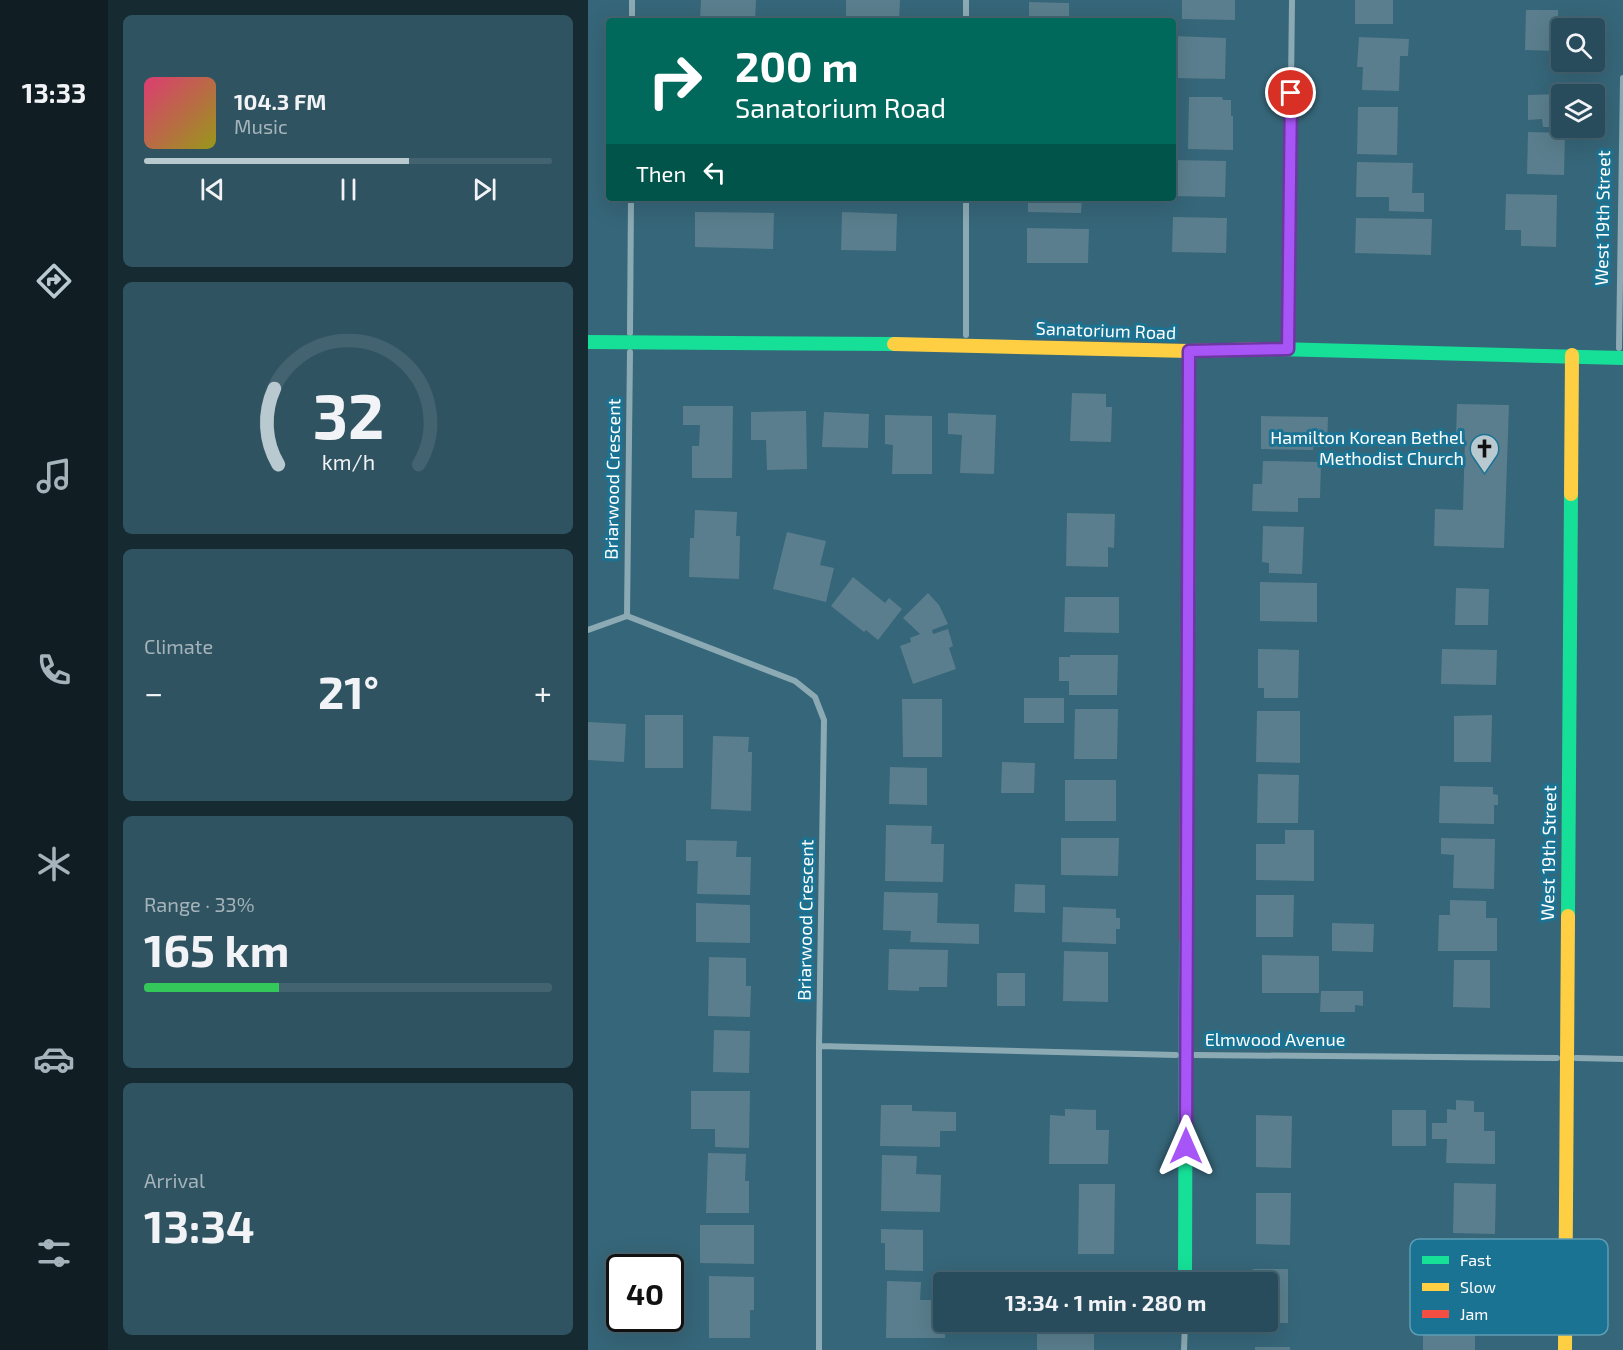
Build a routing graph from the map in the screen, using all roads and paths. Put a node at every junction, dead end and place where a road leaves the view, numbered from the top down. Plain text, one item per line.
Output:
1 (632, 0) edge
2 (966, 0) edge
3 (1292, 0) edge
4 (632, 18) edge
5 (966, 18) edge
6 (1623, 78) edge
7 (631, 201) edge
8 (966, 201) edge
9 (588, 342) edge
10 (630, 342) junction
11 (966, 345) junction
12 (1288, 349) junction
13 (1189, 351) junction
14 (1572, 356) junction
15 (1621, 358) edge
16 (627, 616) junction
17 (588, 630) edge
18 (819, 1047) junction
19 (1186, 1055) junction
20 (1566, 1058) junction
21 (1623, 1059) edge
22 (1565, 1239) edge
23 (1185, 1272) edge
24 (1185, 1332) edge
25 (1565, 1335) edge
26 (819, 1350) edge
27 (1184, 1350) edge
28 (1565, 1350) edge

1 - 4 street
2 - 5 street
3 - 12 street
6 - 15 street, West 19th Street
7 - 10 street, Briarwood Crescent
8 - 11 street
9 - 10 street, Sanatorium Road
10 - 11 street, Sanatorium Road
10 - 16 street, Briarwood Crescent
11 - 13 street, Sanatorium Road
12 - 13 street, Sanatorium Road
12 - 14 street, Sanatorium Road
13 - 19 street
14 - 15 street, Sanatorium Road
14 - 20 street, West 19th Street
16 - 17 street
16 - 18 street, Briarwood Crescent
18 - 19 street, Elmwood Avenue
18 - 26 street, Briarwood Crescent
19 - 20 street, Elmwood Avenue
19 - 23 street
20 - 21 street, Elmwood Avenue
20 - 22 street, West 19th Street
24 - 27 street
25 - 28 street, West 19th Street

